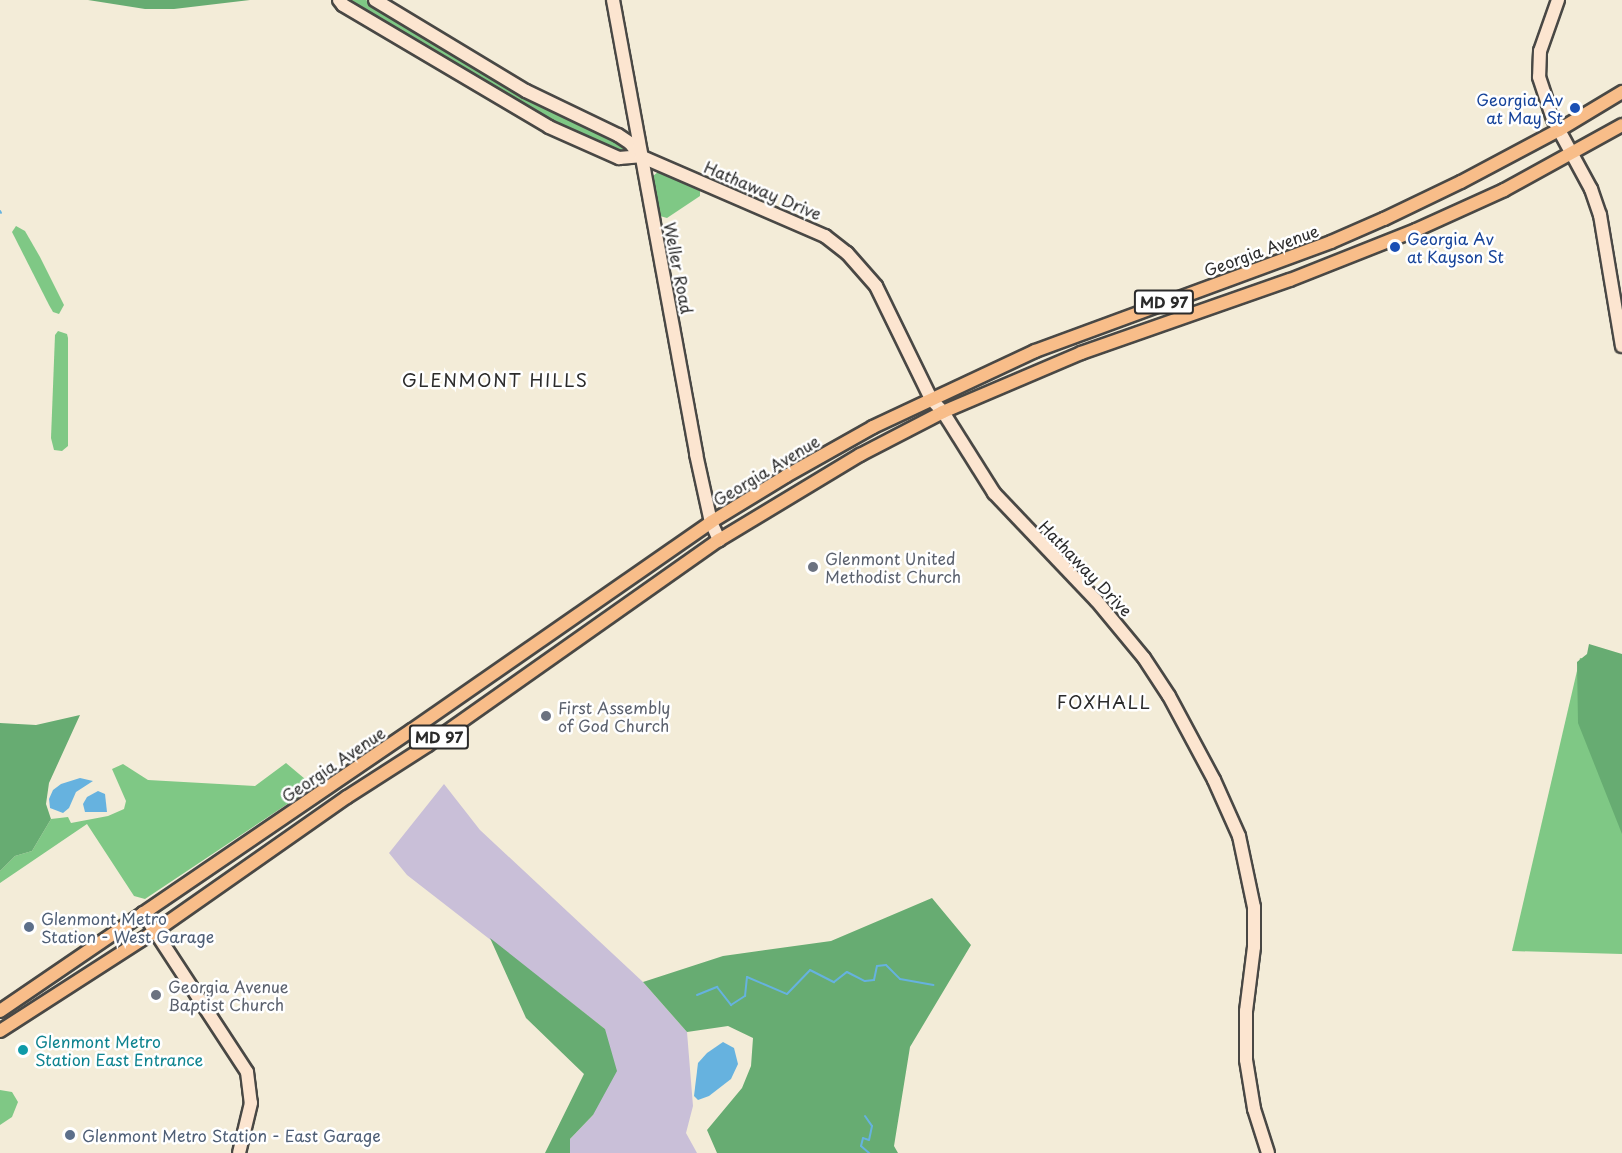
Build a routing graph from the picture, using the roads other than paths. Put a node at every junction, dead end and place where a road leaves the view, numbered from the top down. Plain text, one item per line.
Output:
1 (339, 0) edge
2 (375, 0) edge
3 (613, 0) edge
4 (1558, 0) edge
5 (1622, 92) edge
6 (1622, 125) edge
7 (1559, 130) junction
8 (1572, 154) junction
9 (640, 156) junction
10 (1622, 345) edge
11 (931, 399) junction
12 (943, 412) junction
13 (711, 522) junction
14 (719, 540) junction
15 (143, 913) junction
16 (157, 930) junction
17 (0, 1011) edge
18 (0, 1031) edge
19 (239, 1153) edge
20 (1268, 1153) edge

1 - 9 street, Hathaway Drive
2 - 9 street, Hathaway Drive
3 - 9 street, Weller Road
4 - 7 street
5 - 7 main road, Georgia Avenue / MD 97
6 - 8 main road, MD 97
7 - 8 street
7 - 11 main road, Georgia Avenue / MD 97
8 - 10 street
8 - 12 main road, MD 97
9 - 11 street, Hathaway Drive
9 - 13 street, Weller Road
11 - 12 street, Hathaway Drive
11 - 13 main road, Georgia Avenue / MD 97
12 - 14 main road, MD 97
12 - 20 street, Hathaway Drive
13 - 14 street, Weller Road
13 - 15 main road, Georgia Avenue / MD 97
14 - 16 main road, MD 97
15 - 16 street
15 - 17 main road, Georgia Avenue / MD 97
16 - 18 main road, MD 97
16 - 19 street

